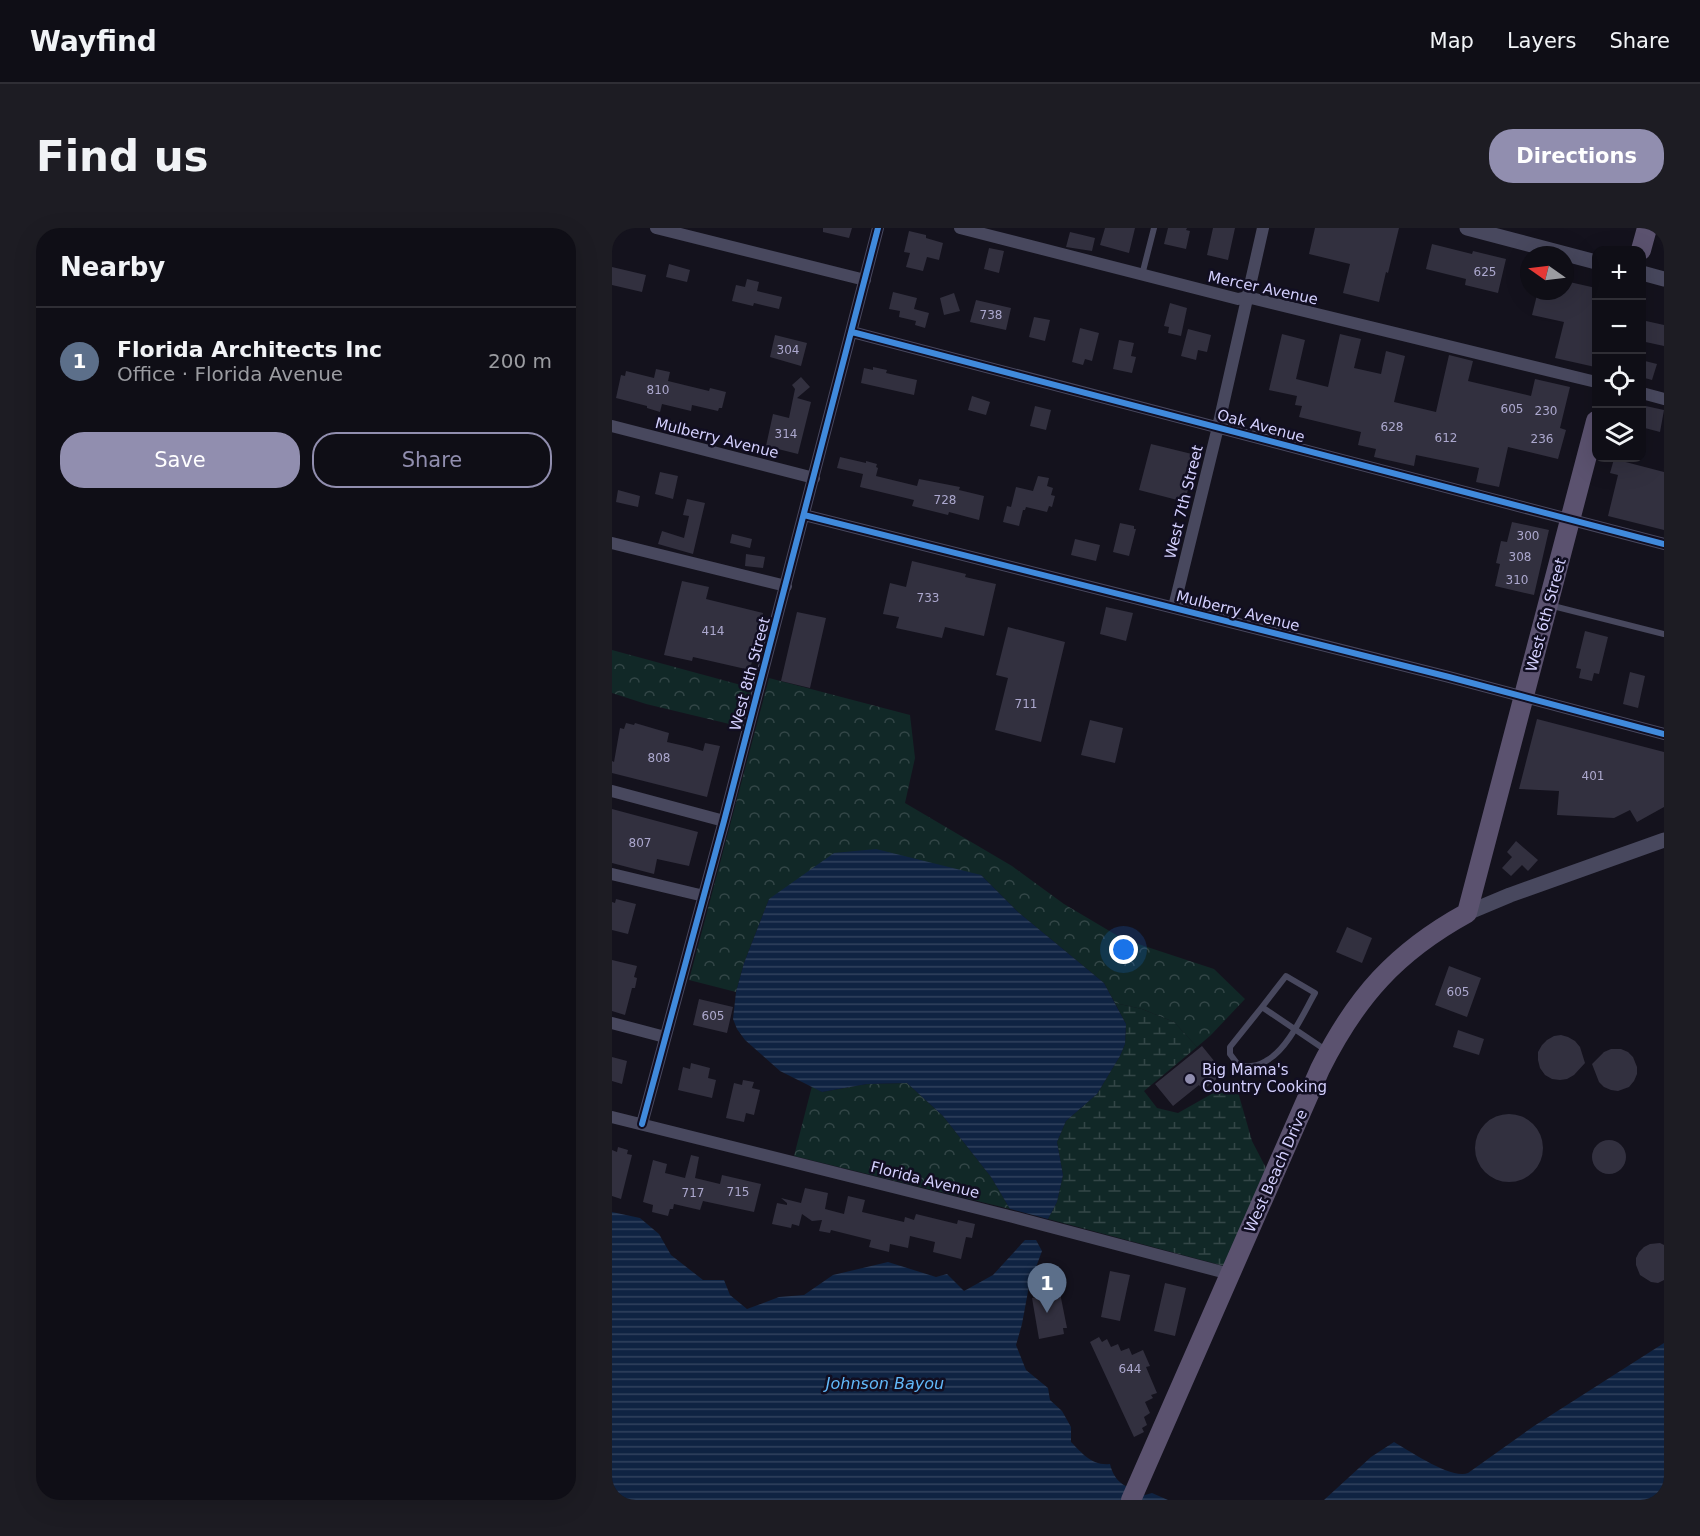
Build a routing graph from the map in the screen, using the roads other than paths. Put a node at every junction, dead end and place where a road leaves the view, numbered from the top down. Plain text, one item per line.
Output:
1 (656, 228) edge
2 (878, 228) edge
3 (960, 228) edge
4 (1154, 228) edge
5 (1263, 228) edge
6 (1467, 228) edge
7 (1647, 228) edge
8 (1642, 246) edge
9 (1592, 261) edge
10 (1646, 274) edge
11 (1142, 275) junction
12 (1664, 279) edge
13 (865, 280) junction
14 (1247, 297) junction
15 (852, 332) junction
16 (1592, 381) edge
17 (1646, 394) edge
18 (1664, 399) edge
19 (612, 426) edge
20 (1218, 427) junction
21 (1592, 436) edge
22 (814, 478) junction
23 (804, 515) junction
24 (1570, 520) junction
25 (612, 543) edge
26 (1664, 544) edge
27 (786, 586) junction
28 (1549, 605) junction
29 (1174, 607) junction
30 (1664, 634) edge
31 (1524, 697) junction
32 (1664, 734) edge
33 (612, 791) edge
34 (724, 821) junction
35 (1664, 840) edge
36 (612, 874) edge
37 (704, 896) junction
38 (1467, 913) junction
39 (1263, 1007) junction
40 (612, 1023) edge
41 (1294, 1030) junction
42 (665, 1037) junction
43 (1328, 1052) junction
44 (612, 1117) edge
45 (642, 1124) junction
46 (1230, 1274) junction
47 (1135, 1492) edge

1 - 13 street
2 - 13 street, West 8th Street
3 - 11 street, Mercer Avenue
4 - 11 lane
5 - 14 street, West 7th Street
6 - 9 street
7 - 8 main road
10 - 12 street
11 - 14 street, Mercer Avenue
13 - 15 street, West 8th Street
14 - 16 street, Mercer Avenue
14 - 20 street, West 7th Street
15 - 20 street, Oak Avenue
15 - 22 street, West 8th Street
17 - 18 street
19 - 22 street, Mulberry Avenue
20 - 24 street, Oak Avenue
20 - 29 street, West 7th Street
21 - 24 main road, West 6th Street
22 - 23 street, West 8th Street
23 - 27 street, West 8th Street
23 - 29 street, Mulberry Avenue
24 - 26 street, Oak Avenue
24 - 28 main road, West 6th Street
25 - 27 street
27 - 34 street, West 8th Street
28 - 30 lane
28 - 31 main road, West 6th Street
29 - 31 street, Mulberry Avenue
31 - 32 street, Mulberry Avenue
31 - 38 main road, West 6th Street
33 - 34 street
34 - 37 street, West 8th Street
35 - 38 street, West Beach Drive
36 - 37 street
37 - 42 street, West 8th Street
38 - 43 main road, West Beach Drive
39 - 41 lane
39 - 41 lane
39 - 41 lane
40 - 42 street
41 - 43 lane
42 - 45 street, West 8th Street
43 - 46 main road, West Beach Drive
44 - 45 street, Florida Avenue
45 - 46 street, Florida Avenue
46 - 47 main road, West Beach Drive

